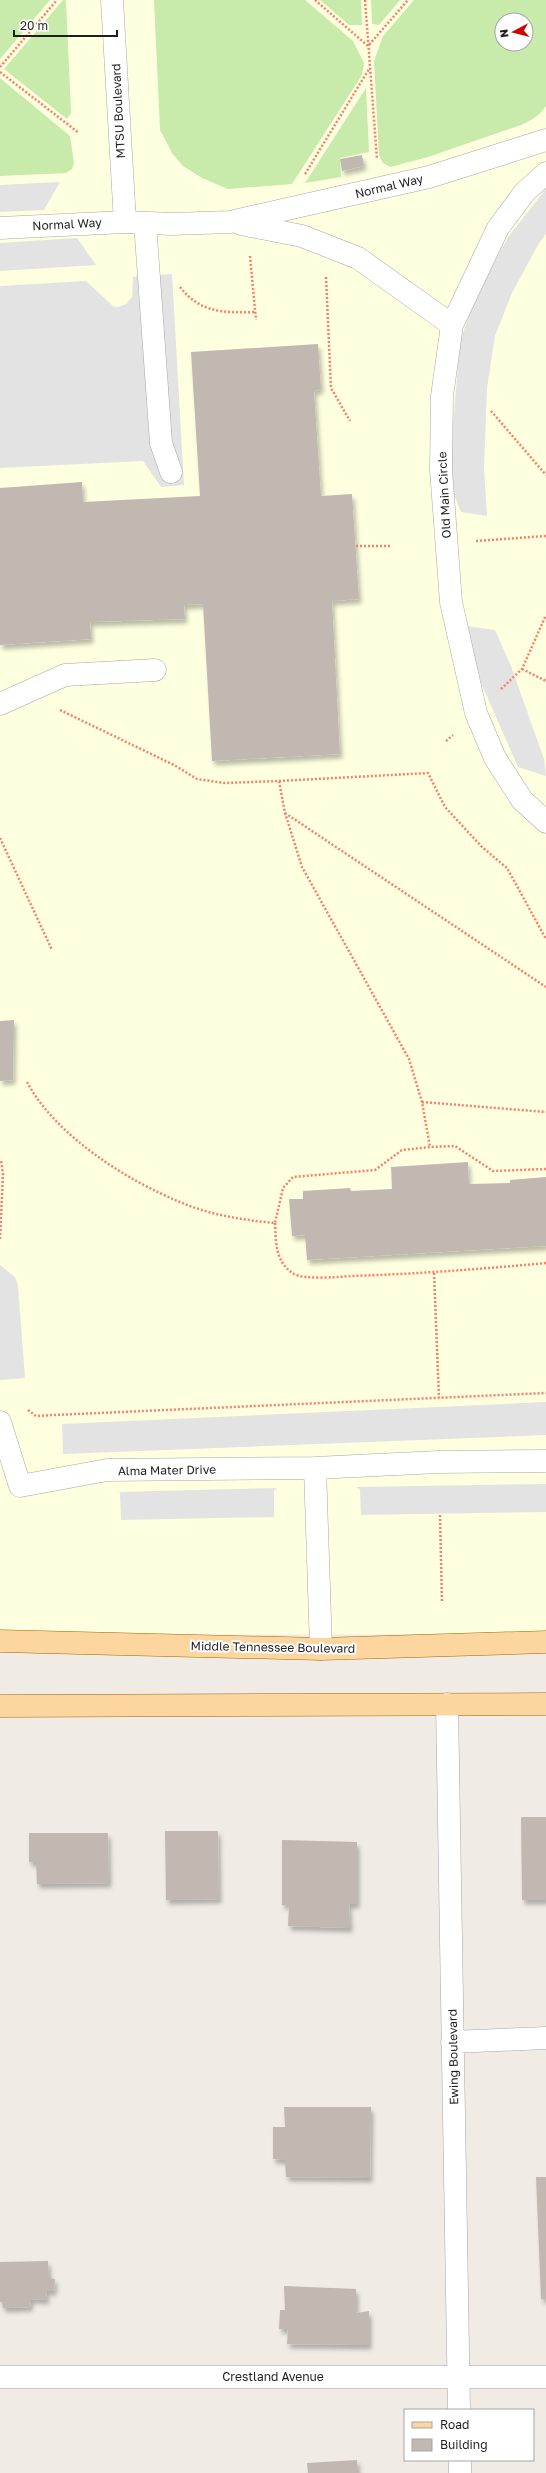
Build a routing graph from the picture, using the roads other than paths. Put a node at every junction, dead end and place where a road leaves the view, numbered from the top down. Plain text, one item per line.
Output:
1 (112, 0) edge
2 (546, 140) edge
3 (546, 173) edge
4 (135, 222) junction
5 (230, 222) junction
6 (0, 228) edge
7 (452, 325) junction
8 (171, 472) dead end
9 (155, 670) dead end
10 (0, 704) edge
11 (546, 822) edge
12 (0, 1422) edge
13 (546, 1461) edge
14 (316, 1468) junction
15 (0, 1641) edge
16 (546, 1642) edge
17 (321, 1649) junction
18 (447, 1704) junction
19 (546, 1704) edge
20 (0, 1706) edge
21 (546, 2038) edge
22 (452, 2042) junction
23 (458, 2376) junction
24 (0, 2377) edge
25 (546, 2377) edge
26 (458, 2409) edge
27 (460, 2461) edge
28 (460, 2473) edge

1 - 4 street, MTSU Boulevard
2 - 5 street, Normal Way
3 - 7 street, Old Main Circle
4 - 5 street, Normal Way
4 - 6 street, Normal Way
4 - 8 street, MTSU Boulevard
5 - 7 street, Normal Way
7 - 11 street, Old Main Circle
9 - 10 street
12 - 14 street, Alma Mater Drive
13 - 14 street, Alma Mater Drive
14 - 17 street
15 - 17 main road, Middle Tennessee Boulevard
16 - 17 main road, Middle Tennessee Boulevard
18 - 19 main road
18 - 20 main road
18 - 22 street, Ewing Boulevard
21 - 22 street
22 - 23 street, Ewing Boulevard
23 - 24 street, Crestland Avenue
23 - 25 street, Crestland Avenue
23 - 26 street, Ewing Boulevard
27 - 28 street

